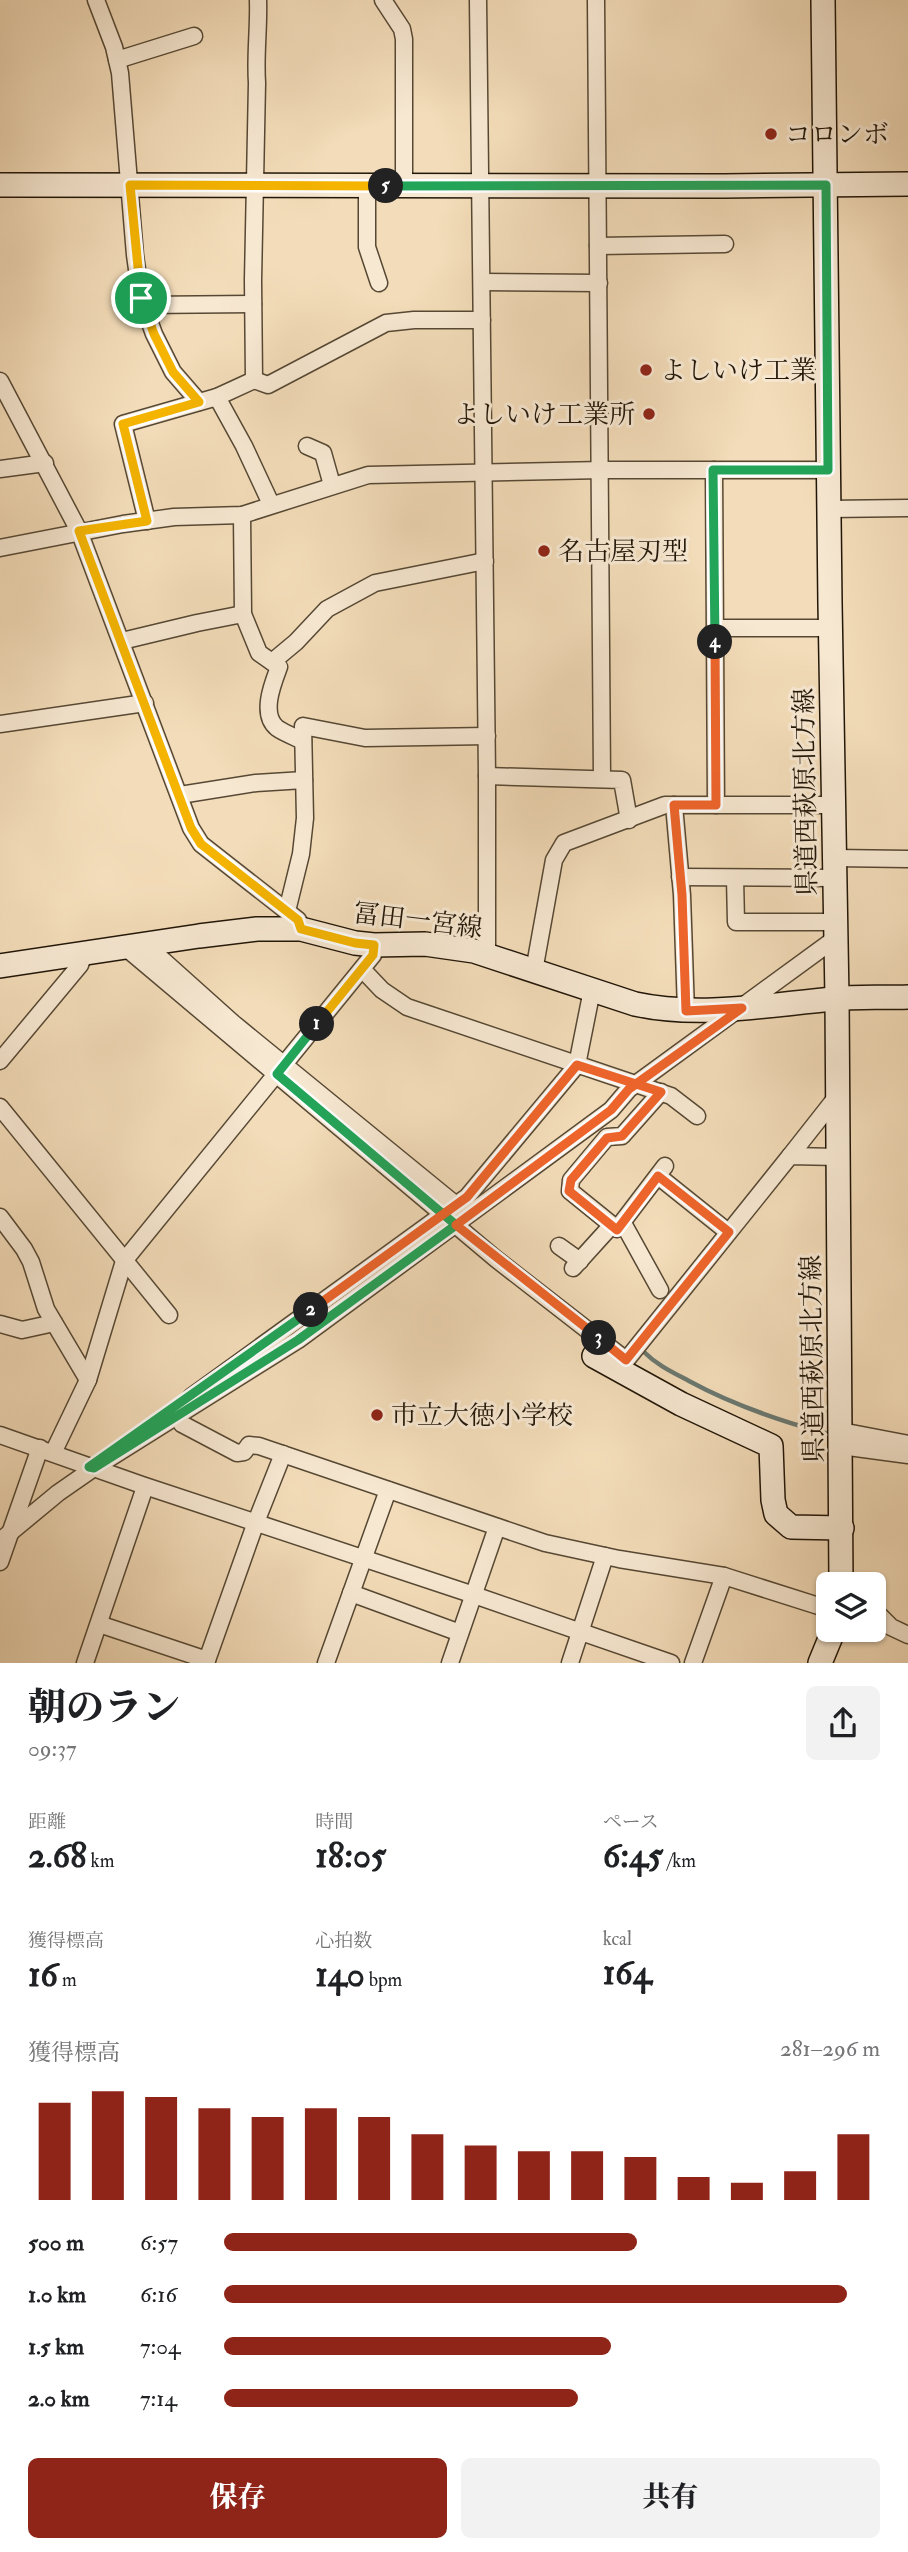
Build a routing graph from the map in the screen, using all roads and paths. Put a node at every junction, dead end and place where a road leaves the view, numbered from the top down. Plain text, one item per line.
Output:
1 (96, 0) edge
2 (258, 0) edge
3 (383, 0) edge
4 (478, 0) edge
5 (596, 0) edge
6 (823, 0) edge
7 (194, 36) dead end
8 (117, 60) junction
9 (908, 184) edge
10 (0, 185) edge
11 (130, 185) junction
12 (481, 185) junction
13 (597, 185) junction
14 (826, 185) junction
15 (255, 186) junction
16 (367, 186) junction
17 (404, 186) junction
18 (724, 244) dead end
19 (598, 246) junction
20 (482, 282) junction
21 (599, 283) junction
22 (380, 284) dead end
23 (253, 304) junction
24 (143, 305) junction
25 (482, 320) junction
26 (254, 380) junction
27 (0, 381) edge
28 (217, 397) junction
29 (199, 402) junction
30 (307, 446) dead end
31 (45, 463) junction
32 (0, 469) edge
33 (601, 470) junction
34 (713, 470) junction
35 (828, 470) junction
36 (483, 473) junction
37 (332, 485) junction
38 (271, 504) junction
39 (908, 508) edge
40 (828, 509) junction
41 (242, 515) junction
42 (147, 521) junction
43 (79, 531) junction
44 (0, 548) edge
45 (485, 561) junction
46 (243, 614) junction
47 (715, 628) junction
48 (830, 628) junction
49 (122, 641) junction
50 (272, 662) junction
51 (145, 703) junction
52 (0, 724) edge
53 (487, 736) junction
54 (303, 741) junction
55 (488, 776) junction
56 (602, 779) junction
57 (304, 780) junction
58 (180, 795) junction
59 (674, 805) junction
60 (716, 805) junction
61 (834, 805) junction
62 (629, 820) junction
63 (908, 859) edge
64 (835, 868) junction
65 (680, 877) junction
66 (735, 878) junction
67 (294, 920) junction
68 (836, 930) junction
69 (374, 945) junction
70 (136, 946) junction
71 (85, 953) junction
72 (487, 956) junction
73 (0, 966) edge
74 (362, 969) junction
75 (534, 971) junction
76 (592, 990) junction
77 (908, 997) edge
78 (837, 998) junction
79 (742, 1008) junction
80 (686, 1011) junction
81 (0, 1061) edge
82 (577, 1065) junction
83 (281, 1069) junction
84 (637, 1084) junction
85 (661, 1092) junction
86 (838, 1095) junction
87 (0, 1107) edge
88 (697, 1116) dead end
89 (790, 1156) junction
90 (838, 1157) junction
91 (452, 1215) junction
92 (0, 1217) edge
93 (617, 1224) junction
94 (729, 1232) junction
95 (559, 1246) dead end
96 (124, 1261) junction
97 (660, 1290) dead end
98 (169, 1315) dead end
99 (0, 1324) edge
100 (54, 1324) junction
101 (594, 1356) dead end
102 (622, 1365) junction
103 (88, 1380) junction
104 (177, 1417) junction
105 (0, 1435) edge
106 (841, 1439) junction
107 (908, 1444) edge
108 (46, 1451) junction
109 (283, 1454) junction
110 (908, 1455) edge
111 (91, 1468) junction
112 (145, 1487) junction
113 (388, 1490) junction
114 (256, 1522) junction
115 (497, 1527) junction
116 (842, 1528) junction
117 (5, 1537) edge
118 (605, 1556) junction
119 (363, 1559) junction
120 (0, 1562) edge
121 (841, 1572) edge
122 (724, 1576) junction
123 (351, 1593) junction
124 (474, 1595) junction
125 (816, 1605) edge
126 (886, 1622) edge
127 (99, 1624) junction
128 (460, 1633) junction
129 (581, 1633) junction
130 (908, 1635) edge
131 (829, 1642) edge
132 (206, 1662) edge
133 (85, 1663) edge
134 (326, 1663) edge
135 (450, 1663) edge
136 (570, 1663) edge
137 (671, 1663) edge
138 (694, 1663) edge
139 (820, 1663) edge

1 - 8 street
2 - 15 street
3 - 17 street
4 - 12 street
5 - 13 street
6 - 14 main road, 県道西萩原北方線
7 - 8 street
8 - 11 street
9 - 14 main road
10 - 11 main road
11 - 15 main road
11 - 24 street
12 - 13 main road
12 - 17 main road
12 - 20 street
13 - 14 main road
13 - 19 street
14 - 35 main road, 県道西萩原北方線
15 - 16 main road
15 - 23 street
16 - 17 main road
16 - 22 street
18 - 19 street
19 - 21 street
20 - 21 street
20 - 25 street
21 - 33 street
23 - 24 street
23 - 26 street
24 - 29 street
25 - 26 street
25 - 36 street
26 - 28 street
27 - 31 street
28 - 29 street
28 - 38 street
29 - 42 street
30 - 37 street
31 - 32 street
31 - 43 street
33 - 34 street
33 - 36 street
33 - 56 street
34 - 35 street
34 - 47 street
35 - 40 main road, 県道西萩原北方線
36 - 37 street
36 - 45 street
37 - 38 street
38 - 41 street
39 - 40 street
40 - 48 main road, 県道西萩原北方線
41 - 42 street
41 - 46 street
42 - 43 street
43 - 44 street
43 - 49 street
45 - 50 street
45 - 53 street
46 - 49 street
46 - 50 street
47 - 48 street
47 - 60 street
48 - 61 main road, 県道西萩原北方線
49 - 51 street
50 - 54 street
51 - 52 street
51 - 58 street
53 - 54 street
53 - 55 street
54 - 57 street
55 - 56 street
55 - 72 street
56 - 62 street
57 - 58 street
57 - 67 street
58 - 67 street
59 - 60 street
59 - 62 street
59 - 65 street
60 - 61 street
61 - 64 main road, 県道西萩原北方線
62 - 75 street
63 - 64 street
64 - 66 street
64 - 68 main road, 県道西萩原北方線
65 - 66 street
65 - 80 street
66 - 68 street
67 - 69 main road, 冨田一宮線
67 - 70 main road, 冨田一宮線
68 - 78 main road, 県道西萩原北方線
68 - 79 street
69 - 72 main road, 冨田一宮線
69 - 74 street
70 - 71 main road, 冨田一宮線
70 - 83 street
71 - 73 main road, 冨田一宮線
71 - 81 street
72 - 75 main road, 冨田一宮線
74 - 82 street
74 - 83 street
75 - 76 main road, 冨田一宮線
76 - 80 main road, 冨田一宮線
76 - 82 street
77 - 78 main road, 冨田一宮線
78 - 79 main road, 冨田一宮線
78 - 86 main road, 県道西萩原北方線
79 - 80 main road, 冨田一宮線
79 - 84 street
82 - 84 street
82 - 91 street
83 - 91 street
83 - 96 street
84 - 85 street
84 - 91 street
85 - 88 street
85 - 93 street
86 - 89 street
86 - 90 main road, 県道西萩原北方線
87 - 96 street
89 - 90 street
89 - 94 street
90 - 106 main road, 県道西萩原北方線
91 - 102 street
91 - 104 street
91 - 111 street
92 - 100 street
93 - 94 street
93 - 95 street
93 - 97 street
94 - 102 street
96 - 98 street
96 - 103 street
99 - 100 street
100 - 103 street
101 - 102 main road
102 - 116 main road
103 - 108 street
104 - 109 street
104 - 111 street
105 - 108 street
106 - 107 street
106 - 110 street
106 - 116 main road, 県道西萩原北方線
108 - 111 street
108 - 117 street
109 - 113 street
109 - 114 street
111 - 112 street
111 - 117 street
112 - 114 street
112 - 127 street
113 - 115 street
113 - 119 street
114 - 119 street
114 - 132 street
115 - 118 street
115 - 124 street
116 - 121 main road, 県道西萩原北方線
117 - 120 street
118 - 122 street
118 - 129 street
119 - 123 street
119 - 124 street
122 - 125 street
122 - 138 street
123 - 128 street
123 - 134 street
124 - 128 street
124 - 129 street
126 - 130 street
127 - 132 street
127 - 133 street
128 - 135 street
129 - 136 street
129 - 137 street
131 - 139 main road

